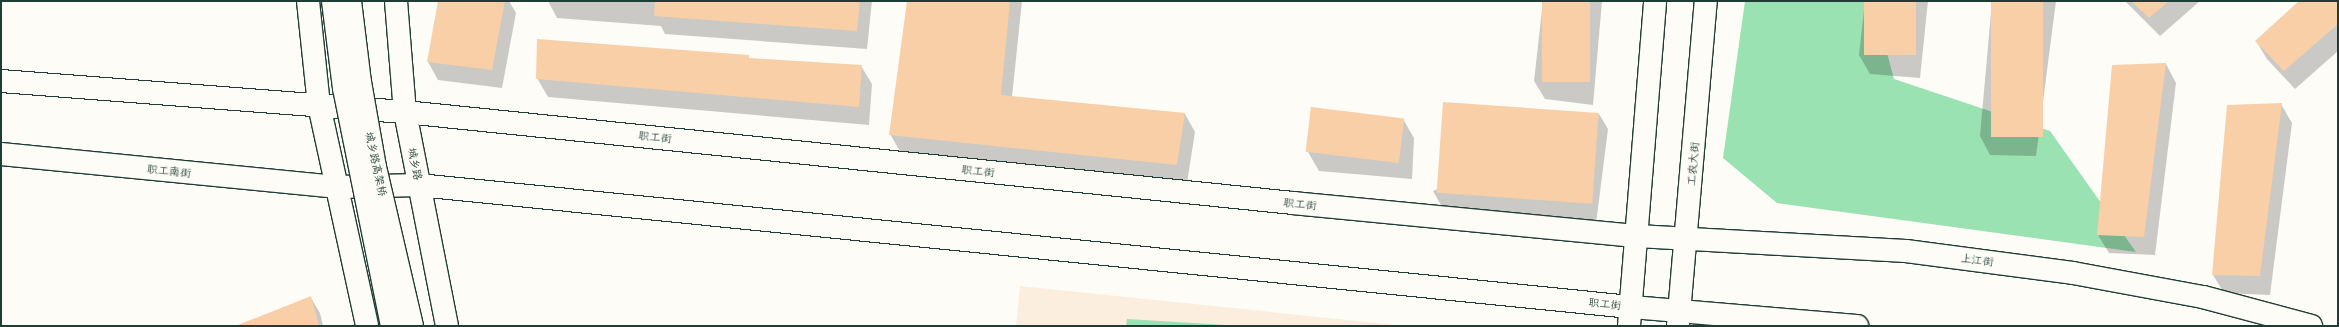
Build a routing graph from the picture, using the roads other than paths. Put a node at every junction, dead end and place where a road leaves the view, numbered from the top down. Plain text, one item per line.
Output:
1 (308, 1) edge
2 (333, 1) edge
3 (350, 1) edge
4 (396, 1) edge
5 (1655, 1) edge
6 (1706, 1) edge
7 (1, 81) edge
8 (318, 105) junction
9 (405, 112) junction
10 (1, 154) edge
11 (419, 185) junction
12 (338, 188) junction
13 (1637, 236) junction
14 (1686, 238) junction
15 (1630, 316) edge
16 (1679, 318) edge
17 (367, 326) edge
18 (392, 326) edge
19 (412, 326) edge
20 (448, 326) edge
21 (1857, 326) edge
22 (2311, 326) edge

1 - 8 main road
2 - 18 main road, 城乡路高架桥, bridge
3 - 19 main road, 城乡路高架桥, bridge
4 - 9 main road, 城乡路
5 - 13 main road
6 - 14 main road, 工农大街
7 - 8 main road
8 - 9 main road, 职工街
8 - 12 main road
9 - 11 main road, 城乡路
9 - 13 main road, 职工街
10 - 12 main road, 职工南街
11 - 12 main road, 职工街
11 - 15 main road, 职工街
11 - 20 main road, 城乡路
12 - 17 main road
13 - 14 main road, 上江街
13 - 15 main road
14 - 16 main road, 工农大街
14 - 22 main road, 上江街
15 - 16 main road
16 - 21 main road

